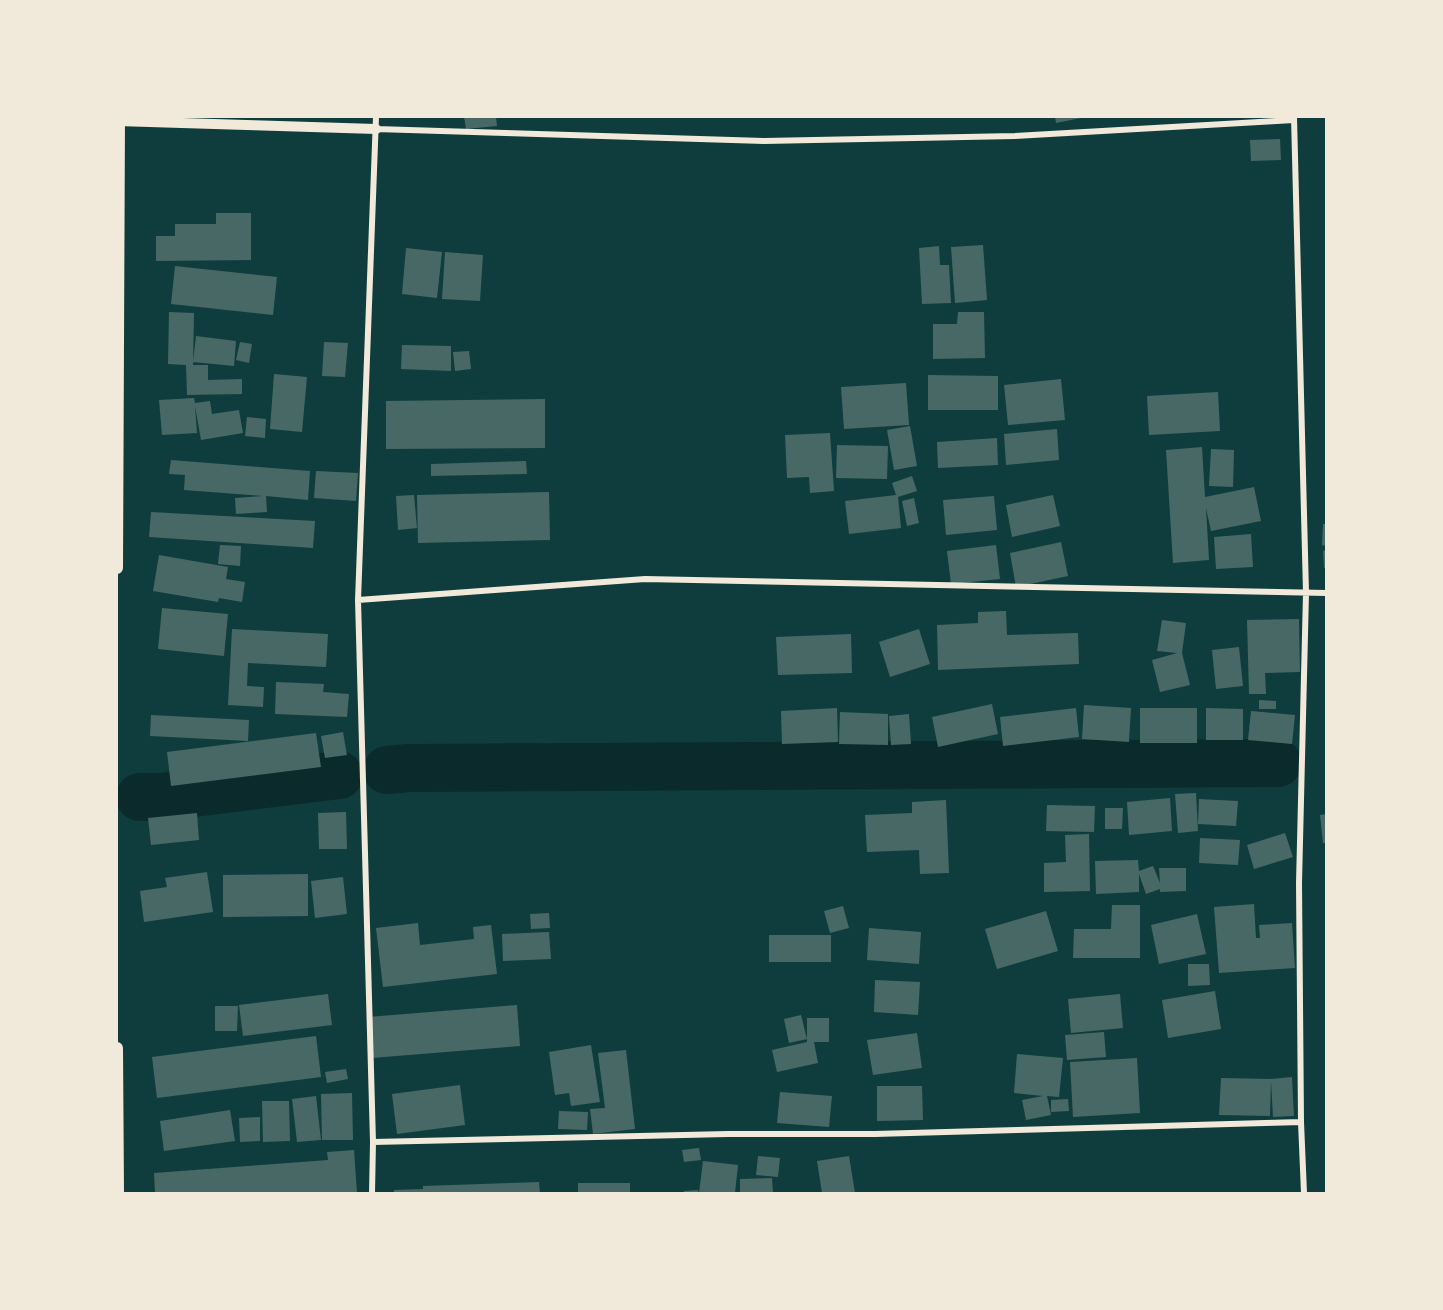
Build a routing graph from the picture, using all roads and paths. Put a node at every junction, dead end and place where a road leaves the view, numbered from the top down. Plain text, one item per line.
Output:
1 (376, 117) edge
2 (1294, 119) edge
3 (119, 120) edge
4 (376, 129) junction
5 (117, 568) edge
6 (1306, 593) junction
7 (1326, 593) edge
8 (358, 600) junction
9 (117, 1048) edge
10 (1301, 1122) junction
11 (373, 1142) junction
12 (118, 1193) edge
13 (372, 1193) edge
14 (1304, 1193) edge

1 - 4 street
2 - 4 street
2 - 6 street
3 - 4 street
3 - 5 main road
4 - 8 street
6 - 7 street
6 - 8 street
6 - 10 street
8 - 11 street
9 - 12 main road
10 - 11 street
10 - 14 street
11 - 13 street

